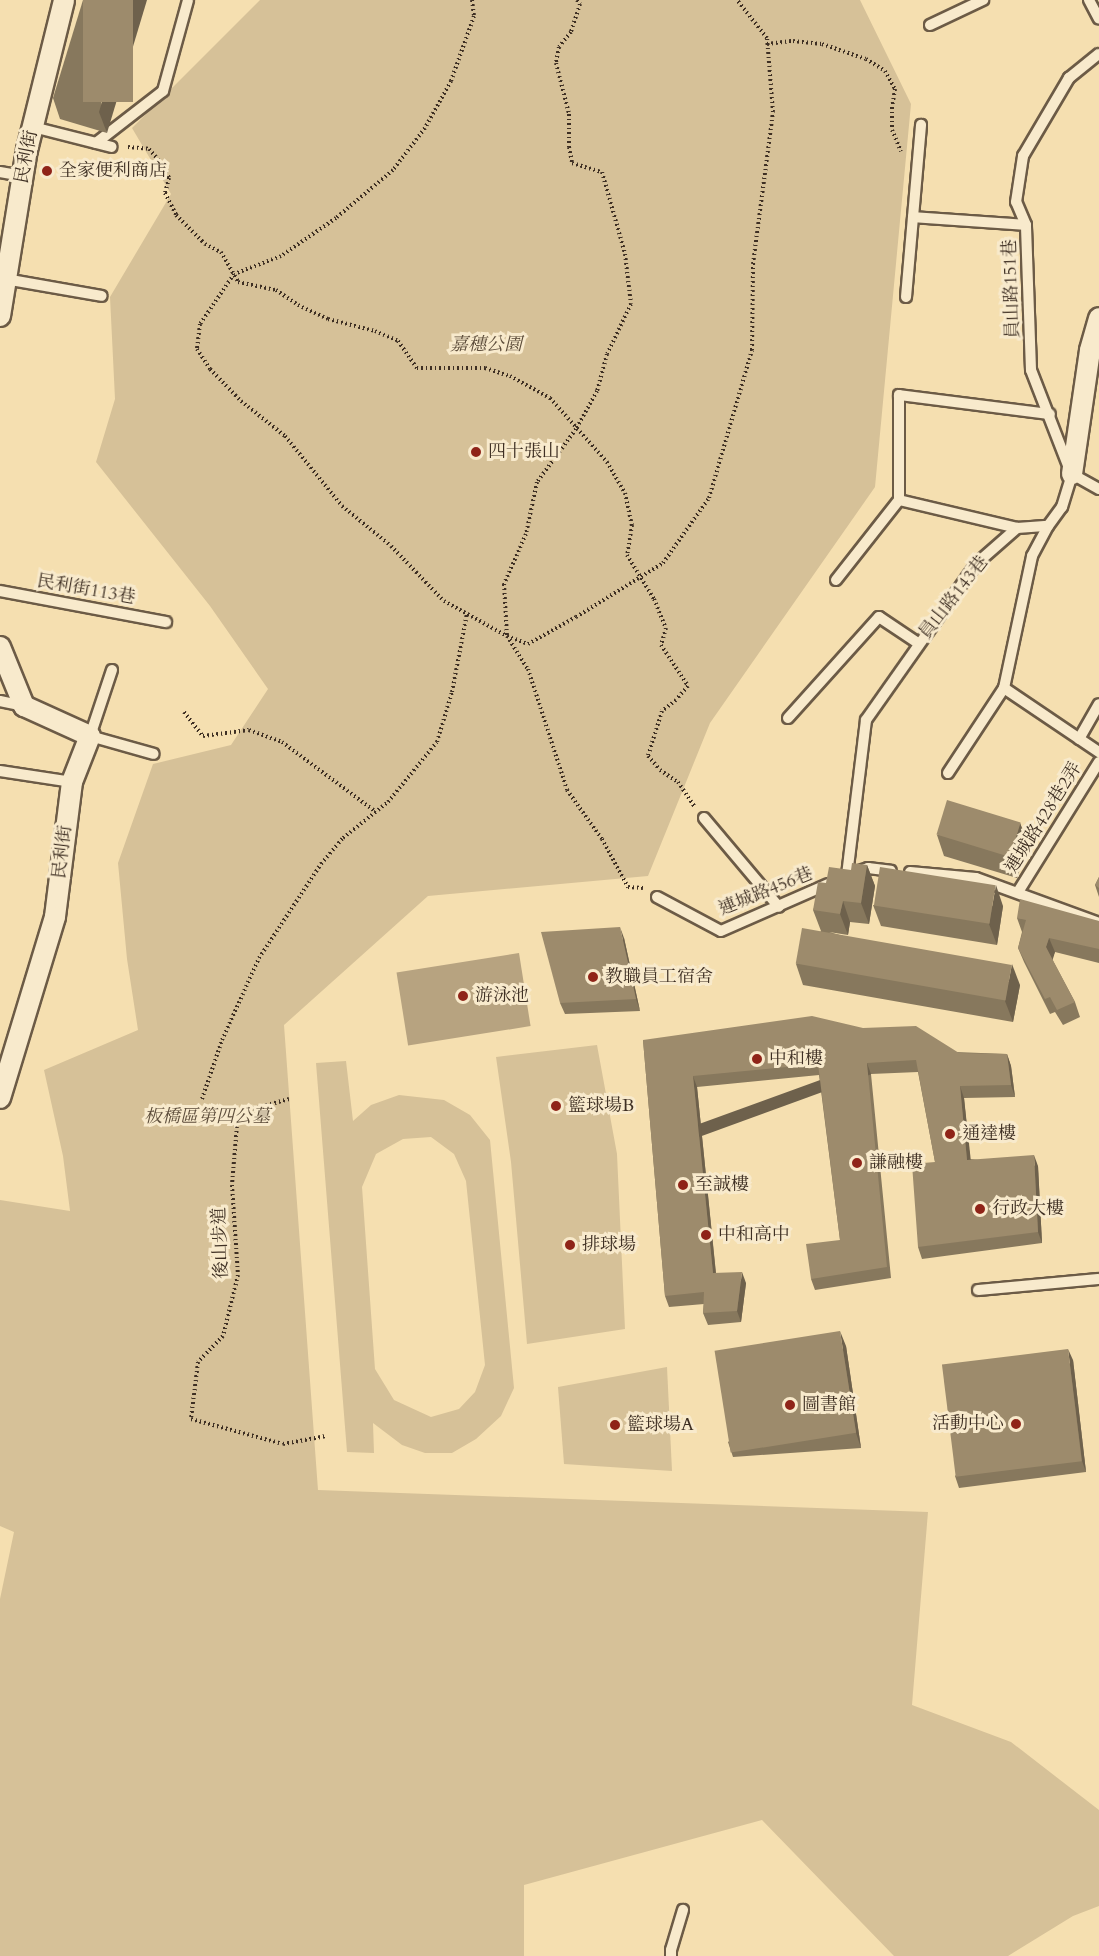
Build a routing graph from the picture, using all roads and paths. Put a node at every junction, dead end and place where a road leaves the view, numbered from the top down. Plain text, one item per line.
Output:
1 (64, 0) edge
2 (188, 0) edge
3 (472, 0) edge
4 (577, 0) edge
5 (737, 0) edge
6 (983, 0) edge
7 (1089, 0) edge
8 (1099, 19) edge
9 (930, 25) dead end
10 (767, 44) junction
11 (1099, 54) edge
12 (921, 125) dead end
13 (33, 127) junction
14 (96, 142) junction
15 (112, 147) joint
16 (902, 152) dead end
17 (0, 172) edge
18 (23, 176) junction
19 (913, 217) junction
20 (1026, 225) junction
21 (234, 274) junction
22 (5, 279) junction
23 (102, 296) dead end
24 (906, 297) dead end
25 (0, 316) edge
26 (1099, 318) edge
27 (1050, 414) junction
28 (576, 429) junction
29 (1072, 474) junction
30 (1099, 489) edge
31 (900, 500) junction
32 (1048, 526) junction
33 (1017, 528) junction
34 (642, 578) junction
35 (836, 580) dead end
36 (0, 591) edge
37 (467, 613) junction
38 (166, 622) dead end
39 (507, 636) junction
40 (918, 643) junction
41 (0, 647) edge
42 (112, 670) dead end
43 (1004, 688) junction
44 (0, 701) edge
45 (1099, 704) edge
46 (24, 706) junction
47 (184, 712) dead end
48 (788, 718) dead end
49 (90, 736) junction
50 (1079, 739) junction
51 (1099, 752) edge
52 (154, 754) dead end
53 (1099, 762) edge
54 (0, 771) edge
55 (948, 773) dead end
56 (72, 782) junction
57 (376, 812) junction
58 (704, 818) joint
59 (847, 875) junction
60 (1017, 892) junction
61 (657, 897) joint
62 (779, 907) junction
63 (1099, 923) edge
64 (0, 1098) edge
65 (202, 1099) dead end
66 (289, 1099) dead end
67 (1099, 1279) edge
68 (978, 1290) dead end
69 (326, 1436) dead end
70 (683, 1910) dead end
71 (671, 1956) edge

1 - 13 street, 民利街
2 - 14 lane
3 - 21 path
4 - 28 path
5 - 10 path
6 - 9 lane
7 - 8 lane
10 - 16 path
10 - 34 path
11 - 20 lane, 員山路151巷
12 - 19 lane
13 - 14 lane
13 - 18 street, 民利街
14 - 15 lane
15 - 21 path
17 - 18 lane
18 - 22 street, 民利街
19 - 20 lane
19 - 24 lane
20 - 27 lane, 員山路151巷
21 - 28 path
21 - 37 path
22 - 23 lane
22 - 25 street, 民利街
26 - 29 street
27 - 29 lane, 員山路151巷
27 - 31 lane
28 - 34 path
28 - 39 path
29 - 30 lane
29 - 32 lane
31 - 33 lane
31 - 35 lane
32 - 33 lane
32 - 43 lane
33 - 40 lane, 員山路143巷
34 - 39 path
34 - 58 path
36 - 38 lane, 民利街113巷
37 - 39 path
37 - 57 path
39 - 61 path
40 - 48 lane
40 - 59 lane, 員山路143巷
41 - 46 street
42 - 49 lane
43 - 50 lane
43 - 55 lane
44 - 46 lane
45 - 50 lane
46 - 49 street
47 - 57 path
49 - 52 lane
49 - 56 street, 民利街
50 - 51 lane
53 - 60 lane, 連城路428巷2弄
54 - 56 lane
56 - 64 street, 民利街
57 - 65 path
58 - 62 lane
59 - 60 lane, 連城路456巷
59 - 62 lane, 連城路456巷
60 - 63 lane, 連城路456巷
61 - 62 lane, 連城路456巷
66 - 69 path, 後山步道
67 - 68 lane
70 - 71 lane

